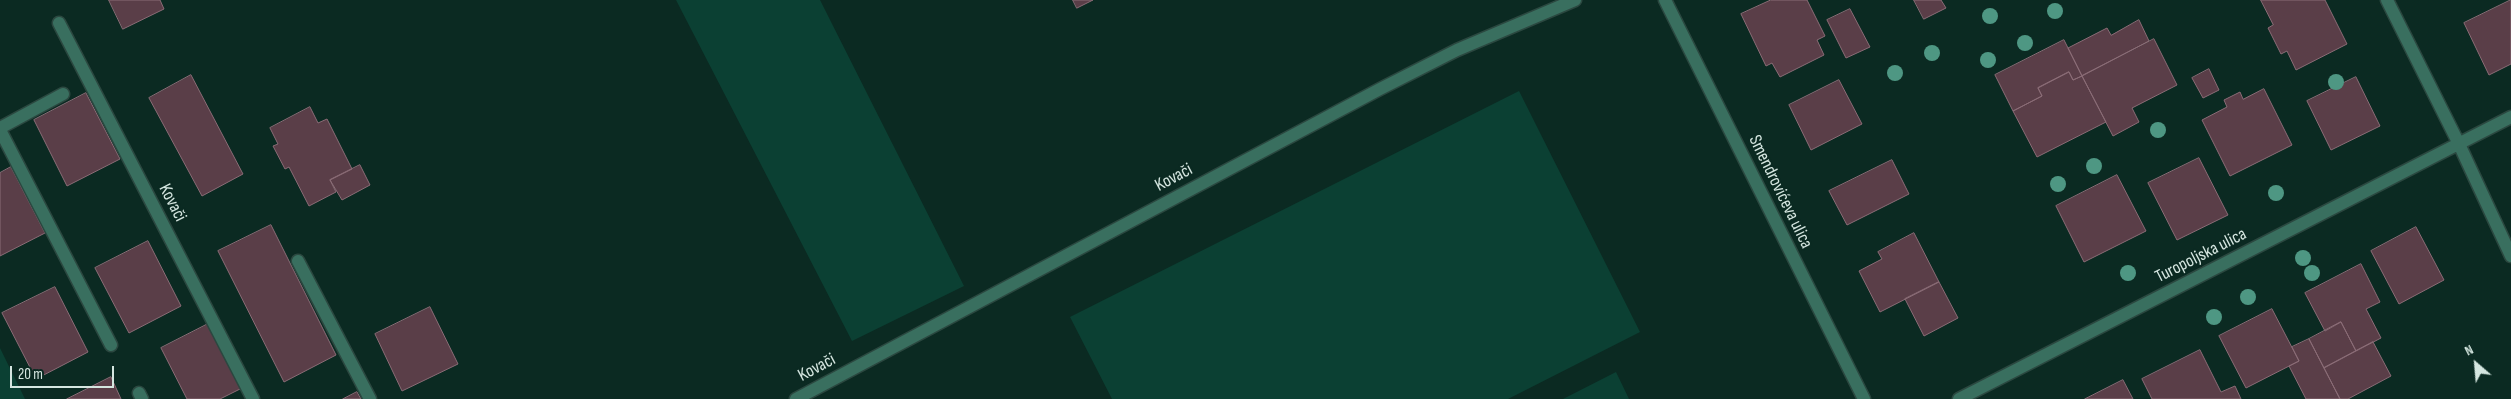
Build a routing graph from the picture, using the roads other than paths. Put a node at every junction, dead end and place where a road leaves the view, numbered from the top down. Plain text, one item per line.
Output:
1 (1575, 0) edge
2 (1665, 0) edge
3 (2387, 0) edge
4 (60, 23) dead end
5 (63, 94) dead end
6 (2511, 117) edge
7 (0, 129) edge
8 (2459, 144) junction
9 (2511, 256) edge
10 (298, 261) dead end
11 (111, 344) dead end
12 (253, 399) edge
13 (370, 399) edge
14 (796, 399) edge
15 (1864, 399) edge
16 (1959, 399) edge

1 - 14 street, Kovači
2 - 15 street, Smendrovićeva ulica
3 - 8 street
4 - 12 street, Kovači
5 - 7 street
6 - 8 street, Turopoljska ulica
7 - 11 street
8 - 9 street
8 - 16 street, Turopoljska ulica
10 - 13 street

